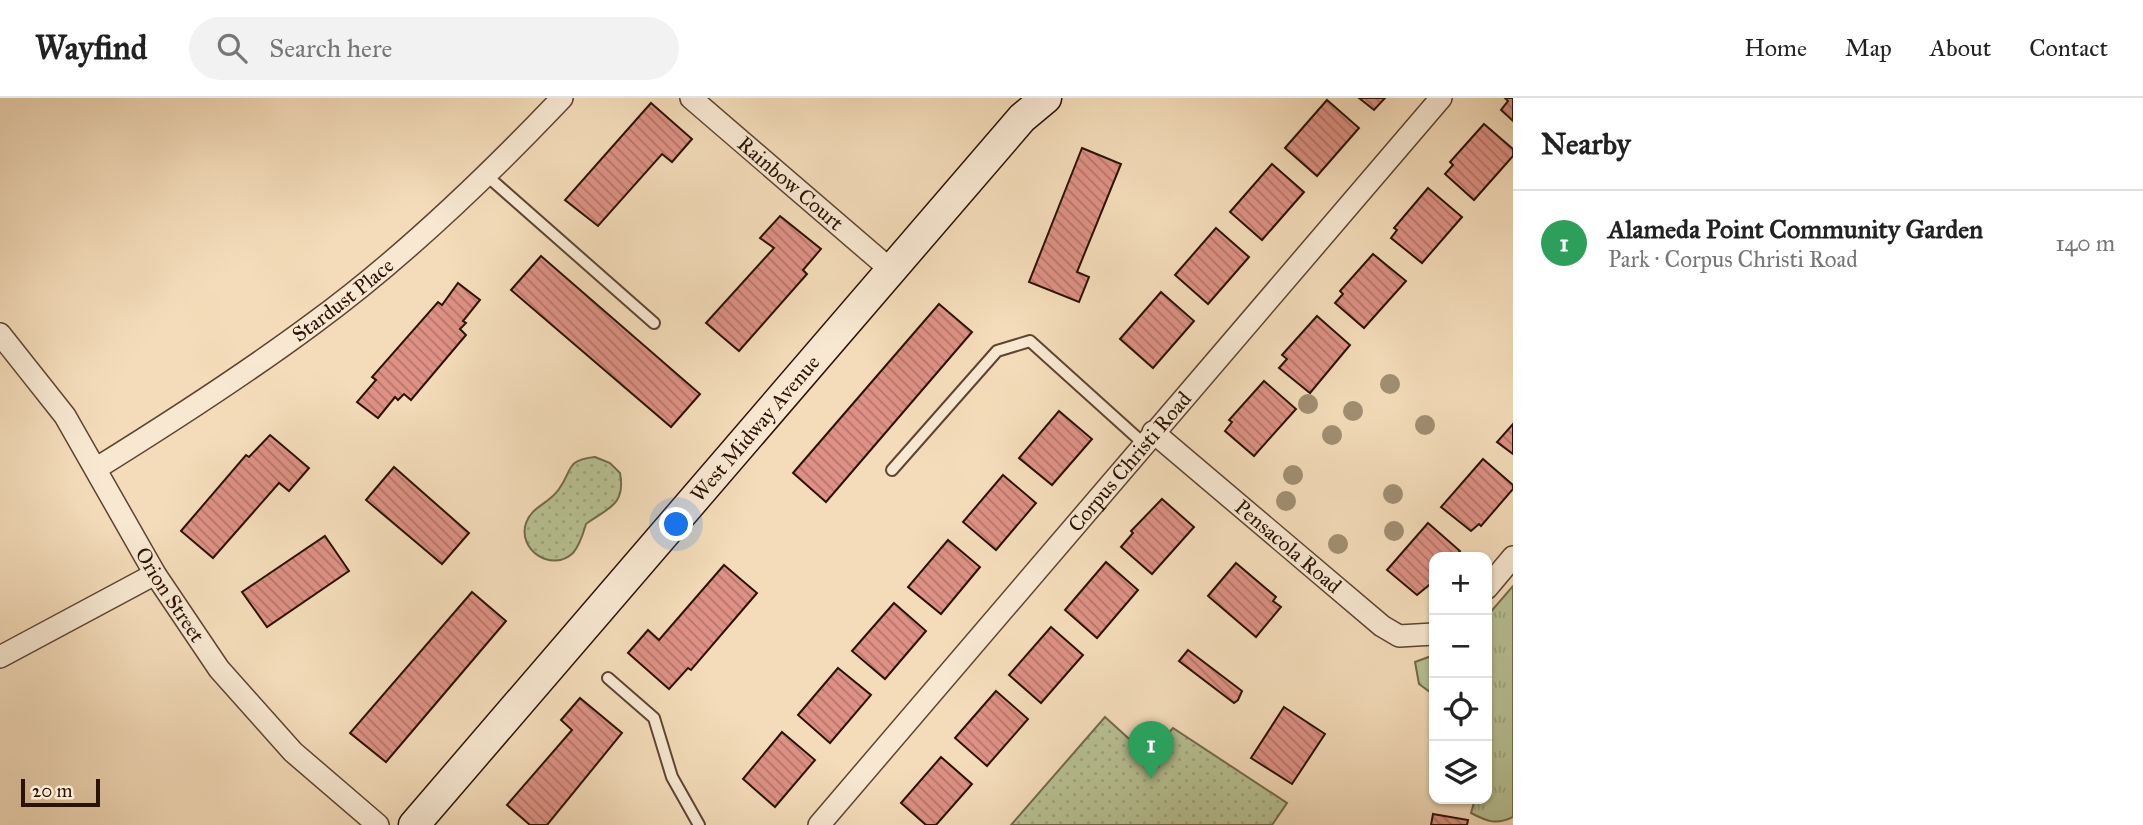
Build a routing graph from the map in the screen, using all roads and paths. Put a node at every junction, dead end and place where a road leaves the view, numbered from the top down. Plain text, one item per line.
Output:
1 (562, 98) edge
2 (691, 98) edge
3 (1045, 98) edge
4 (1441, 98) edge
5 (485, 175) junction
6 (891, 270) junction
7 (654, 323) dead end
8 (0, 334) edge
9 (1148, 438) junction
10 (97, 468) junction
11 (892, 470) dead end
12 (1513, 557) edge
13 (155, 574) junction
14 (1492, 582) edge
15 (1429, 634) edge
16 (0, 657) edge
17 (608, 678) dead end
18 (378, 825) edge
19 (414, 825) edge
20 (699, 825) edge
21 (819, 825) edge

1 - 5 street, Stardust Place
2 - 6 street, Rainbow Court
3 - 6 street, West Midway Avenue
4 - 9 street, Corpus Christi Road
5 - 7 lane
5 - 10 street, Stardust Place
6 - 19 street, West Midway Avenue
8 - 10 street, Orion Street
9 - 11 lane
9 - 15 street, Pensacola Road
9 - 21 street, Corpus Christi Road
10 - 13 street, Orion Street
12 - 14 street
13 - 16 street
13 - 18 street, Orion Street
17 - 20 lane

